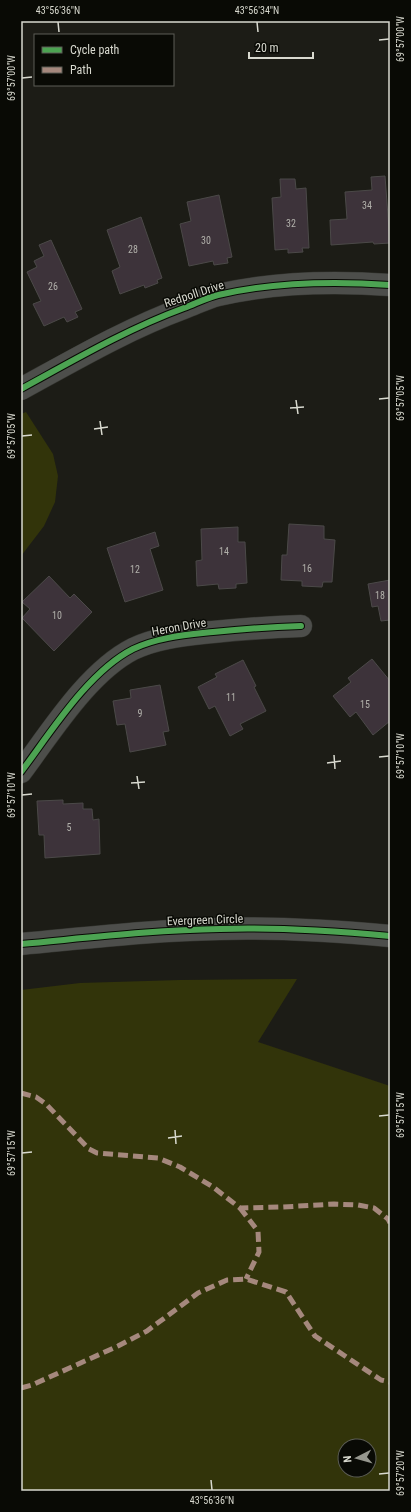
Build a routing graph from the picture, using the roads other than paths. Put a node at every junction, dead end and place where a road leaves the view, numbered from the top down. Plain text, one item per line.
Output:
1 (390, 285) edge
2 (21, 389) edge
3 (302, 626) dead end
4 (21, 772) edge
5 (390, 936) edge
6 (21, 944) edge

1 - 2 street, Redpoll Drive
3 - 4 street, Heron Drive
5 - 6 street, Evergreen Circle

